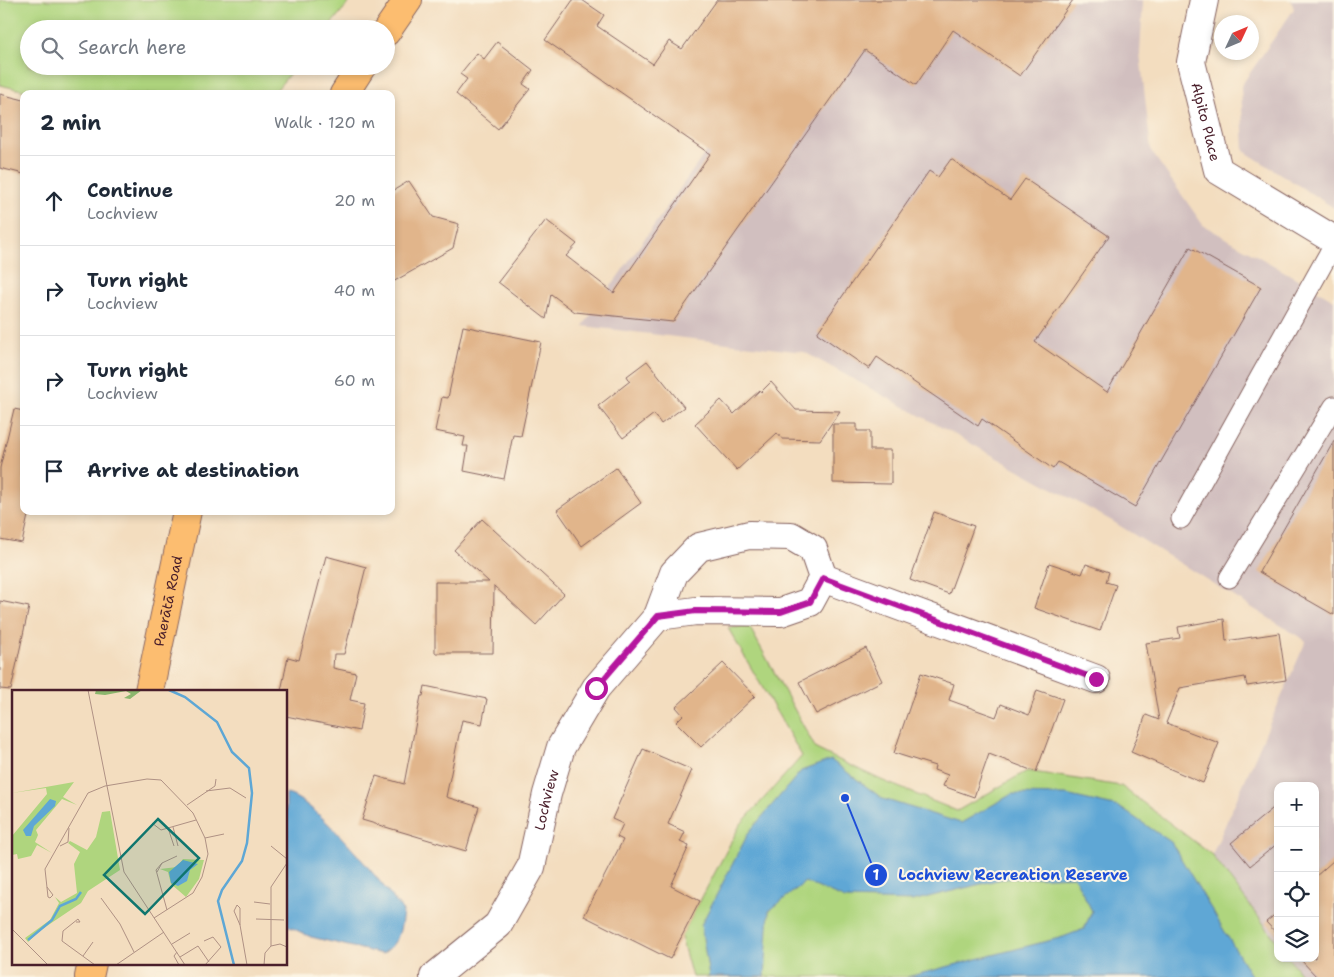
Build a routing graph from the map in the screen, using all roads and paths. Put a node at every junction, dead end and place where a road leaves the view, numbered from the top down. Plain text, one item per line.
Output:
1 (408, 0) edge
2 (1204, 0) edge
3 (394, 20) edge
4 (356, 75) edge
5 (347, 90) edge
6 (1334, 240) edge
7 (1334, 244) edge
8 (1334, 406) edge
9 (186, 515) edge
10 (1181, 519) dead end
11 (823, 578) junction
12 (1229, 578) dead end
13 (658, 616) junction
14 (1096, 679) dead end
15 (149, 690) edge
16 (92, 964) edge
17 (89, 977) edge
18 (434, 977) edge

1 - 3 main road
2 - 6 street, Alpito Place
4 - 5 main road
7 - 10 lane
8 - 12 lane
9 - 15 main road, Paerātā Road
11 - 13 street
11 - 13 street, Lochview
11 - 14 street
13 - 18 street, Lochview
16 - 17 main road

